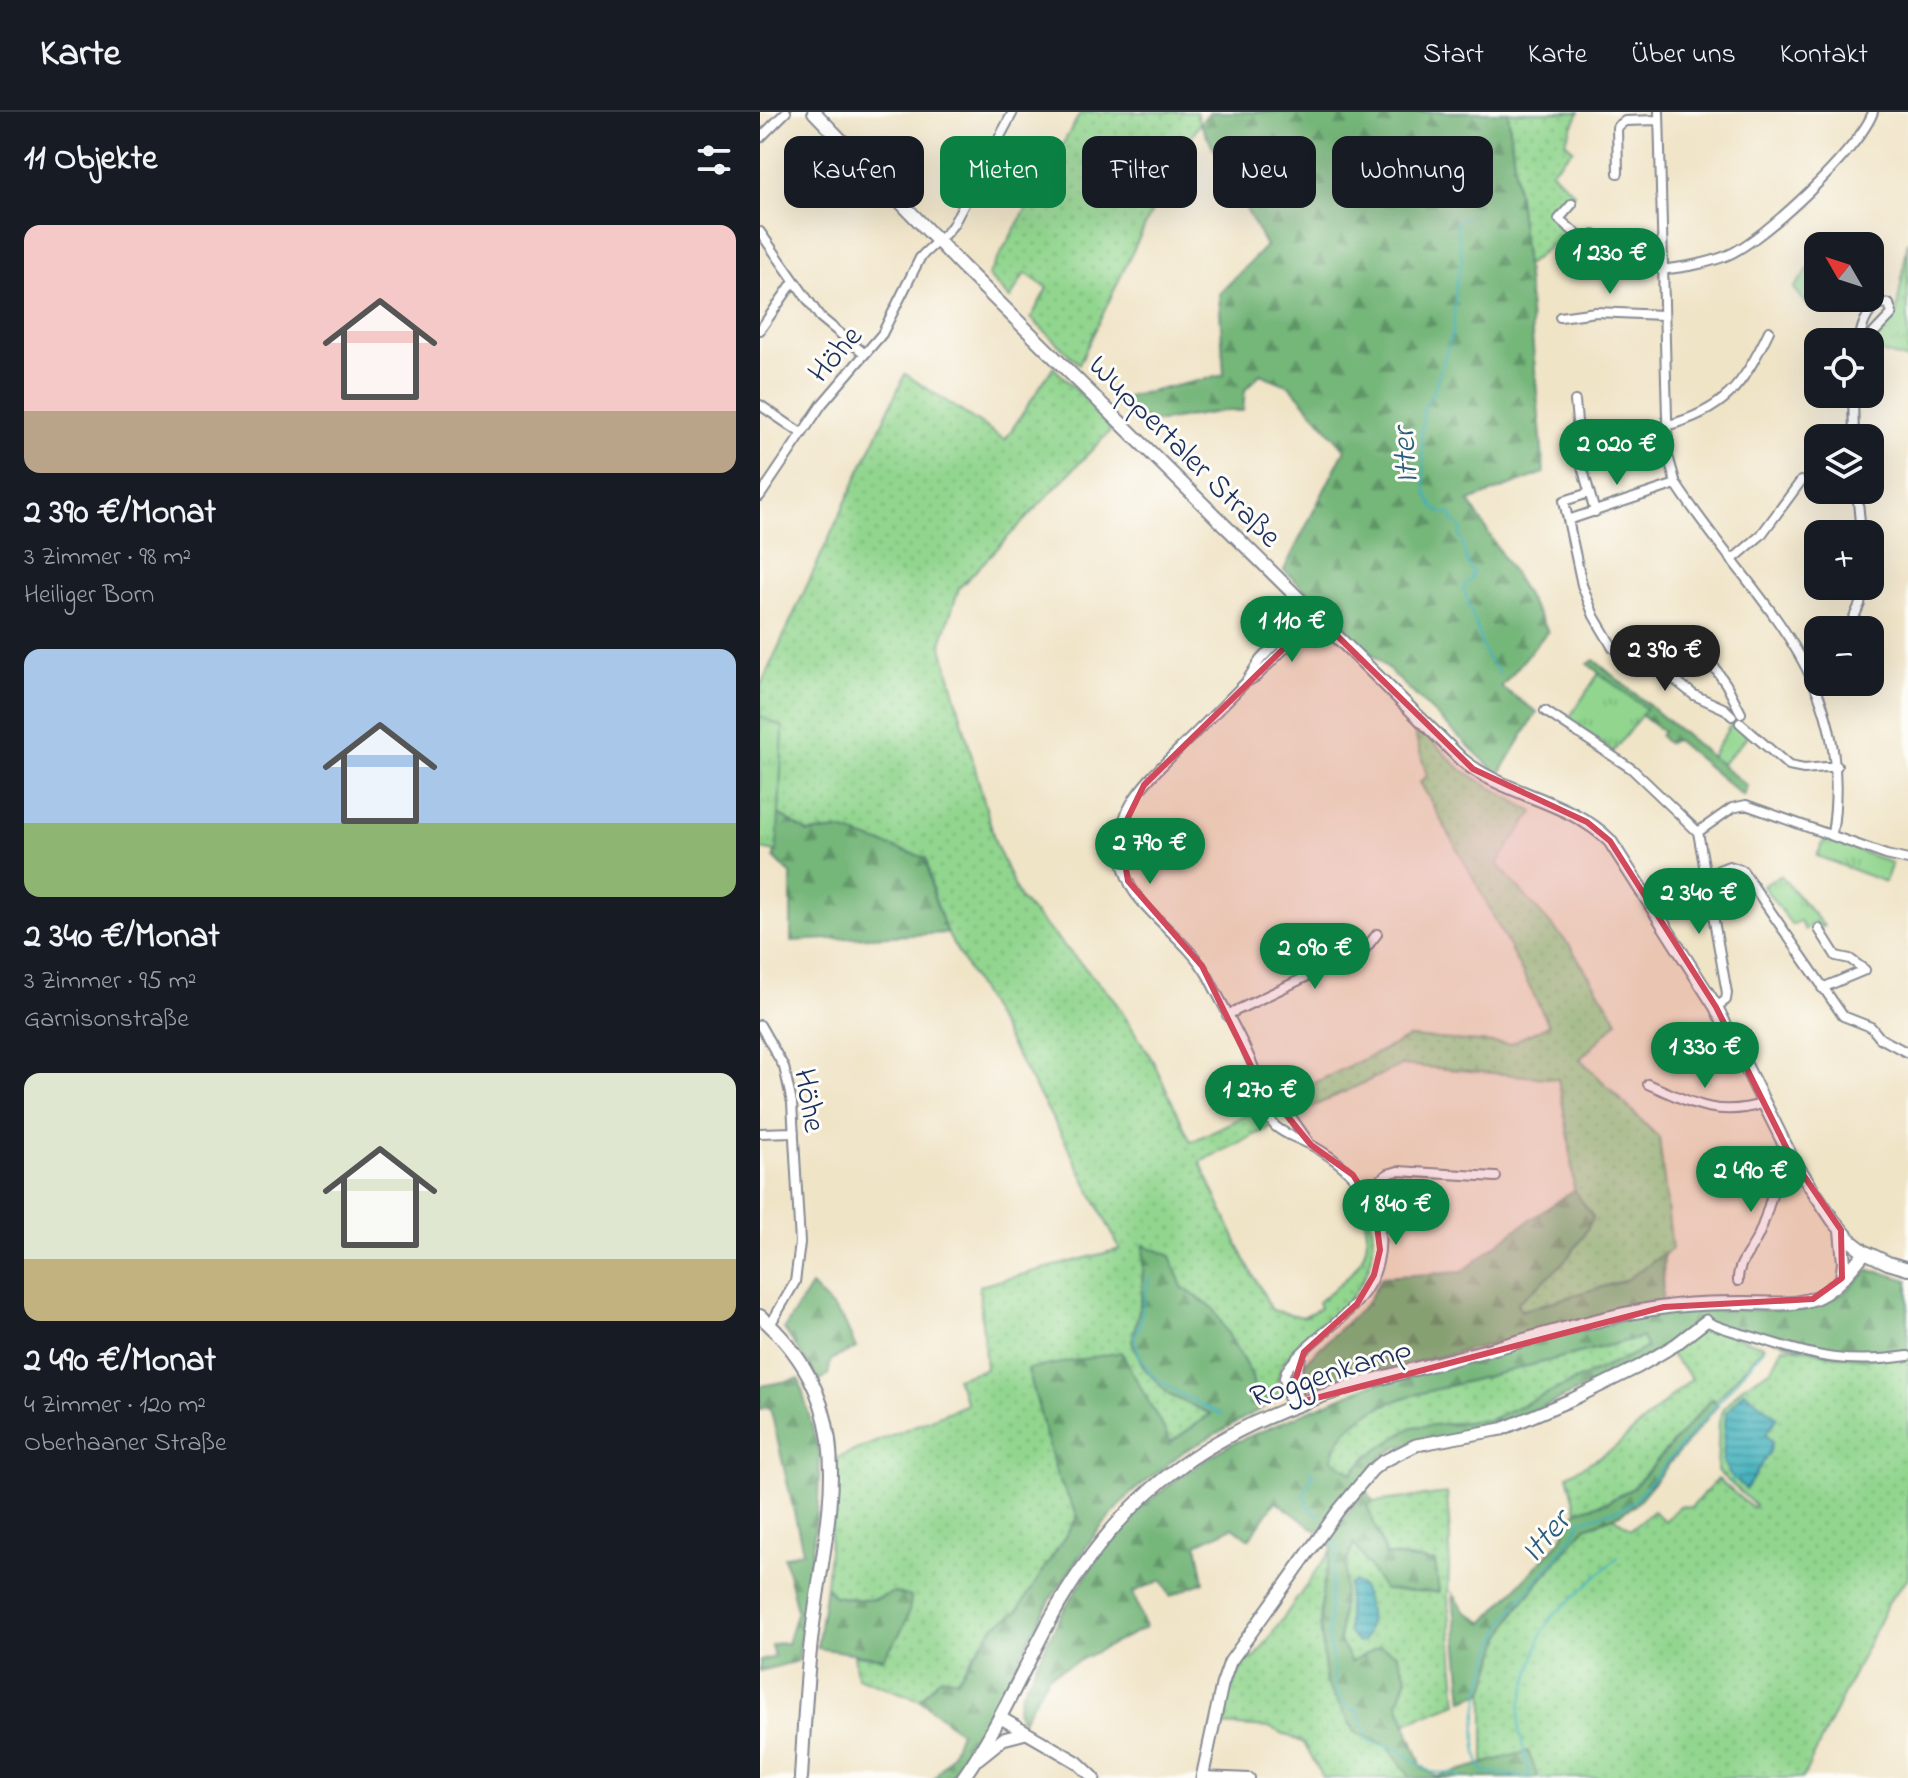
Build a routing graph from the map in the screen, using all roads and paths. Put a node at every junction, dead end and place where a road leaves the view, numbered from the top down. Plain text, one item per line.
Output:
1 (786, 112) edge
2 (814, 112) edge
3 (1013, 112) edge
4 (1873, 112) edge
5 (1658, 116) edge
6 (760, 138) edge
7 (1618, 173) dead end
8 (1572, 204) dead end
9 (760, 232) edge
10 (939, 240) junction
11 (1660, 244) junction
12 (1661, 270) junction
13 (794, 281) junction
14 (1662, 315) junction
15 (1560, 317) dead end
16 (760, 330) edge
17 (1769, 331) dead end
18 (1862, 342) edge
19 (865, 354) junction
20 (1575, 401) dead end
21 (760, 405) edge
22 (1665, 426) junction
23 (801, 433) junction
24 (1801, 481) dead end
25 (1676, 484) junction
26 (1589, 493) junction
27 (760, 496) edge
28 (1595, 512) junction
29 (1568, 520) junction
30 (1732, 560) junction
31 (1313, 612) junction
32 (1705, 654) dead end
33 (1545, 711) dead end
34 (1738, 718) junction
35 (1837, 766) junction
36 (1698, 832) junction
37 (1832, 834) junction
38 (1908, 860) edge
39 (1706, 875) junction
40 (1819, 929) dead end
41 (1377, 934) dead end
42 (1822, 988) junction
43 (1716, 1007) junction
44 (1227, 1015) junction
45 (760, 1025) edge
46 (1908, 1053) edge
47 (1258, 1080) junction
48 (1648, 1084) dead end
49 (1764, 1103) junction
50 (794, 1132) junction
51 (760, 1133) edge
52 (1311, 1145) junction
53 (1791, 1157) junction
54 (1496, 1177) dead end
55 (1366, 1190) junction
56 (1841, 1230) junction
57 (1865, 1252) junction
58 (1908, 1269) edge
59 (1842, 1278) junction
60 (1738, 1281) dead end
61 (765, 1321) edge
62 (1706, 1321) joint
63 (1908, 1356) edge
64 (1296, 1404) junction
65 (1001, 1718) junction
66 (1026, 1733) junction
67 (974, 1762) junction
68 (1203, 1777) edge
69 (801, 1778) edge
70 (963, 1778) edge
71 (1094, 1778) edge
72 (1250, 1778) edge

1 - 6 street
2 - 10 main road, Wuppertaler Straße
3 - 10 street, Höhe
4 - 12 street
5 - 7 street
5 - 11 street
8 - 11 street
9 - 13 street
10 - 19 street, Höhe
10 - 31 main road, Wuppertaler Straße
11 - 12 street
12 - 14 street
13 - 16 street
13 - 19 street
14 - 15 street
14 - 22 street
17 - 22 street
18 - 18 street
19 - 23 street, Höhe
20 - 26 street
21 - 23 street
22 - 25 street
23 - 27 street, Höhe
24 - 30 street
25 - 28 street
25 - 30 street
26 - 28 street
26 - 29 street
28 - 29 street
29 - 34 street
30 - 35 street
31 - 43 main road, Wuppertaler Straße
31 - 44 street
32 - 34 street
33 - 36 street
34 - 35 street
35 - 37 street
36 - 37 street
36 - 39 street
37 - 38 street
39 - 42 street
39 - 43 street
40 - 42 street
41 - 44 street
42 - 46 street
43 - 49 main road, Wuppertaler Straße
44 - 47 street
45 - 50 street, Höhe
47 - 52 street
47 - 52 street
48 - 49 street
49 - 53 main road, Wuppertaler Straße
50 - 51 street
50 - 61 street, Höhe
52 - 55 street
53 - 56 main road, Wuppertaler Straße
53 - 60 street
54 - 55 street
55 - 64 street
56 - 57 main road, Wuppertaler Straße
56 - 59 main road
57 - 58 main road, Wuppertaler Straße
57 - 59 main road, Roggenkamp
59 - 64 main road, Roggenkamp
61 - 69 main road
62 - 63 street
62 - 68 street
64 - 65 main road, Roggenkamp
65 - 66 street
65 - 67 main road, Roggenkamp
66 - 67 street
66 - 71 street
67 - 70 main road, Roggenkamp
68 - 72 street

